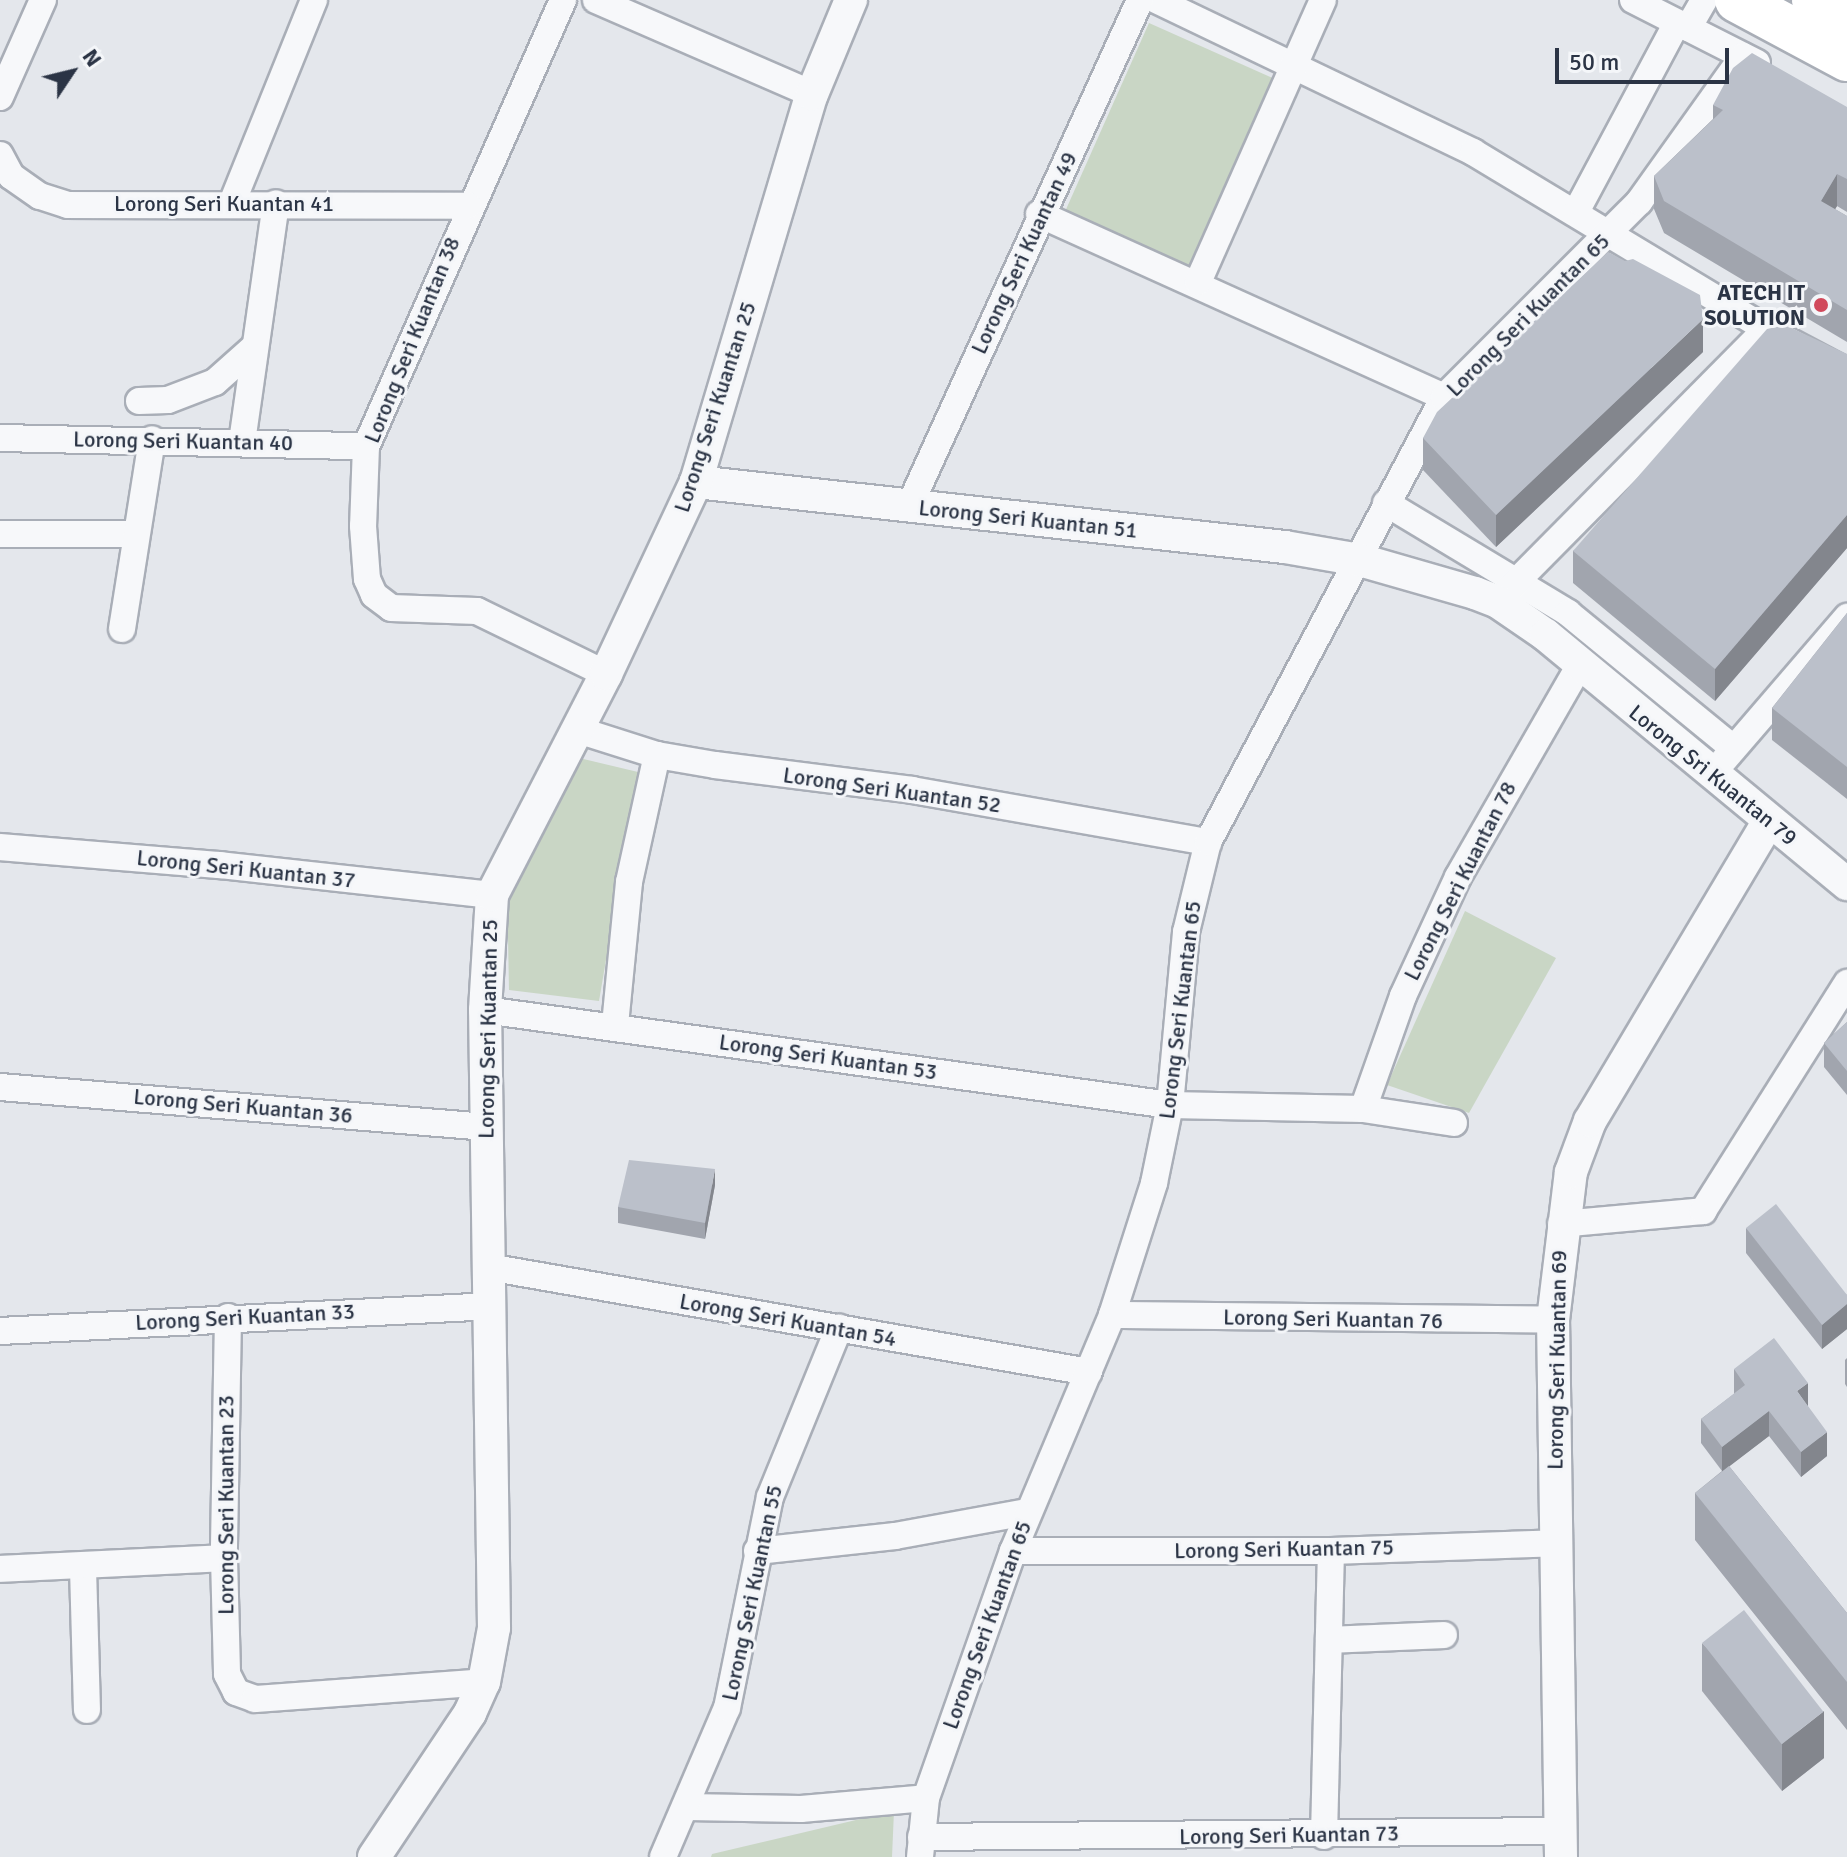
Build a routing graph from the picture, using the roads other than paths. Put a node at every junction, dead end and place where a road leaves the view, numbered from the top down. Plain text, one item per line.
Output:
1 (43, 0) edge
2 (314, 0) edge
3 (563, 0) edge
4 (596, 0) edge
5 (851, 0) edge
6 (1140, 0) edge
7 (1156, 0) edge
8 (1323, 0) edge
9 (1633, 0) edge
10 (1704, 0) edge
11 (1737, 0) edge
12 (1814, 0) edge
13 (1847, 18) edge
14 (1683, 26) junction
15 (1743, 56) junction
16 (1847, 59) edge
17 (1294, 66) junction
18 (1782, 77) edge
19 (812, 94) junction
20 (0, 97) edge
21 (0, 155) edge
22 (232, 203) junction
23 (276, 203) junction
24 (468, 206) junction
25 (1576, 212) junction
26 (1039, 214) junction
27 (1610, 234) junction
28 (1198, 282) junction
29 (1766, 329) junction
30 (252, 349) junction
31 (1847, 372) edge
32 (1444, 397) junction
33 (139, 401) dead end
34 (0, 438) edge
35 (152, 439) junction
36 (242, 442) junction
37 (366, 446) junction
38 (696, 482) junction
39 (1386, 503) junction
40 (909, 507) junction
41 (0, 534) edge
42 (135, 534) junction
43 (1360, 560) junction
44 (1508, 590) junction
45 (1847, 617) edge
46 (122, 629) dead end
47 (1580, 665) junction
48 (606, 674) junction
49 (578, 730) junction
50 (1733, 748) junction
51 (657, 755) junction
52 (1712, 775) junction
53 (1769, 821) junction
54 (1208, 842) junction
55 (0, 847) edge
56 (1847, 884) edge
57 (492, 895) junction
58 (1847, 983) edge
59 (485, 1010) junction
60 (615, 1025) junction
61 (0, 1087) edge
62 (1170, 1105) junction
63 (1363, 1109) junction
64 (1454, 1123) dead end
65 (486, 1127) junction
66 (1561, 1224) junction
67 (488, 1267) junction
68 (489, 1306) junction
69 (1112, 1315) junction
70 (228, 1317) junction
71 (1553, 1320) junction
72 (839, 1328) junction
73 (0, 1331) edge
74 (1089, 1372) junction
75 (1027, 1512) junction
76 (1556, 1543) junction
77 (757, 1551) junction
78 (1013, 1551) junction
79 (1331, 1551) junction
80 (224, 1558) junction
81 (83, 1568) junction
82 (0, 1569) edge
83 (1444, 1635) dead end
84 (1329, 1640) junction
85 (484, 1682) junction
86 (87, 1710) dead end
87 (926, 1798) junction
88 (687, 1807) junction
89 (1324, 1836) junction
90 (1562, 1844) edge
91 (920, 1847) edge
92 (955, 1847) edge
93 (1191, 1847) edge
94 (374, 1857) edge
95 (663, 1857) edge

1 - 20 street
2 - 22 street
3 - 24 street, Lorong Seri Kuantan 38
4 - 19 street
5 - 19 street, Lorong Seri Kuantan 25
6 - 26 street, Lorong Seri Kuantan 49
7 - 17 street
8 - 17 street
9 - 14 street
10 - 14 street
11 - 16 highway
12 - 13 highway
14 - 15 street
14 - 25 street
15 - 18 street
15 - 27 street, Lorong Seri Kuantan 65
17 - 25 street
17 - 28 street
19 - 38 street, Lorong Seri Kuantan 25
21 - 22 street, Lorong Seri Kuantan 41
22 - 23 street, Lorong Seri Kuantan 41
23 - 24 street, Lorong Seri Kuantan 41
23 - 30 street
24 - 37 street, Lorong Seri Kuantan 38
25 - 27 street
26 - 28 street
26 - 40 street, Lorong Seri Kuantan 49
27 - 29 street
27 - 32 street, Lorong Seri Kuantan 65
28 - 32 street
29 - 31 street
29 - 44 street
30 - 33 street
30 - 36 street
32 - 39 street, Lorong Seri Kuantan 65
34 - 35 street, Lorong Seri Kuantan 40
35 - 36 street, Lorong Seri Kuantan 40
35 - 42 street
36 - 37 street, Lorong Seri Kuantan 40
37 - 48 street, Lorong Seri Kuantan 38
38 - 40 street, Lorong Seri Kuantan 51
38 - 48 street, Lorong Seri Kuantan 25
39 - 43 street, Lorong Seri Kuantan 65
39 - 44 street
40 - 43 street, Lorong Seri Kuantan 51
41 - 42 street
42 - 46 street
43 - 44 street, Lorong Seri Kuantan 51
43 - 54 street, Lorong Seri Kuantan 65
44 - 47 street, Lorong Sri Kuantan 79
44 - 50 street
45 - 50 street
47 - 52 street, Lorong Sri Kuantan 79
47 - 63 street, Lorong Seri Kuantan 78
48 - 49 street, Lorong Seri Kuantan 25
49 - 51 street, Lorong Seri Kuantan 52
49 - 57 street, Lorong Seri Kuantan 25
50 - 52 street
51 - 54 street, Lorong Seri Kuantan 52
51 - 60 street
52 - 53 street, Lorong Sri Kuantan 79
53 - 56 street, Lorong Sri Kuantan 79
53 - 66 street, Lorong Seri Kuantan 69
54 - 62 street, Lorong Seri Kuantan 65
55 - 57 street, Lorong Seri Kuantan 37
57 - 59 street, Lorong Seri Kuantan 25
58 - 66 street
59 - 60 street, Lorong Seri Kuantan 53
59 - 65 street, Lorong Seri Kuantan 25
60 - 62 street, Lorong Seri Kuantan 53
61 - 65 street, Lorong Seri Kuantan 36
62 - 63 street, Lorong Seri Kuantan 53
62 - 69 street, Lorong Seri Kuantan 65
63 - 64 street, Lorong Seri Kuantan 53
65 - 67 street, Lorong Seri Kuantan 25
66 - 71 street, Lorong Seri Kuantan 69
67 - 68 street, Lorong Seri Kuantan 25
67 - 72 street, Lorong Seri Kuantan 54
68 - 70 street, Lorong Seri Kuantan 33
68 - 85 street, Lorong Seri Kuantan 25
69 - 71 street, Lorong Seri Kuantan 76
69 - 74 street, Lorong Seri Kuantan 65
70 - 73 street, Lorong Seri Kuantan 33
70 - 80 street, Lorong Seri Kuantan 23
71 - 76 street, Lorong Seri Kuantan 69
72 - 74 street, Lorong Seri Kuantan 54
72 - 77 street, Lorong Seri Kuantan 55
74 - 75 street, Lorong Seri Kuantan 65
75 - 77 street
75 - 78 street, Lorong Seri Kuantan 65
76 - 79 street, Lorong Seri Kuantan 75
76 - 90 street, Lorong Seri Kuantan 69
77 - 88 street, Lorong Seri Kuantan 55
78 - 79 street, Lorong Seri Kuantan 75
78 - 87 street, Lorong Seri Kuantan 65
79 - 84 street
80 - 81 street
80 - 85 street, Lorong Seri Kuantan 23
81 - 82 street
81 - 86 street
83 - 84 street
84 - 89 street
85 - 94 street, Lorong Seri Kuantan 25
87 - 88 street
87 - 91 street, Lorong Seri Kuantan 65
88 - 95 street, Lorong Seri Kuantan 55
89 - 90 street, Lorong Seri Kuantan 73
89 - 93 street, Lorong Seri Kuantan 73
91 - 92 street, Lorong Seri Kuantan 73
92 - 93 street, Lorong Seri Kuantan 73

